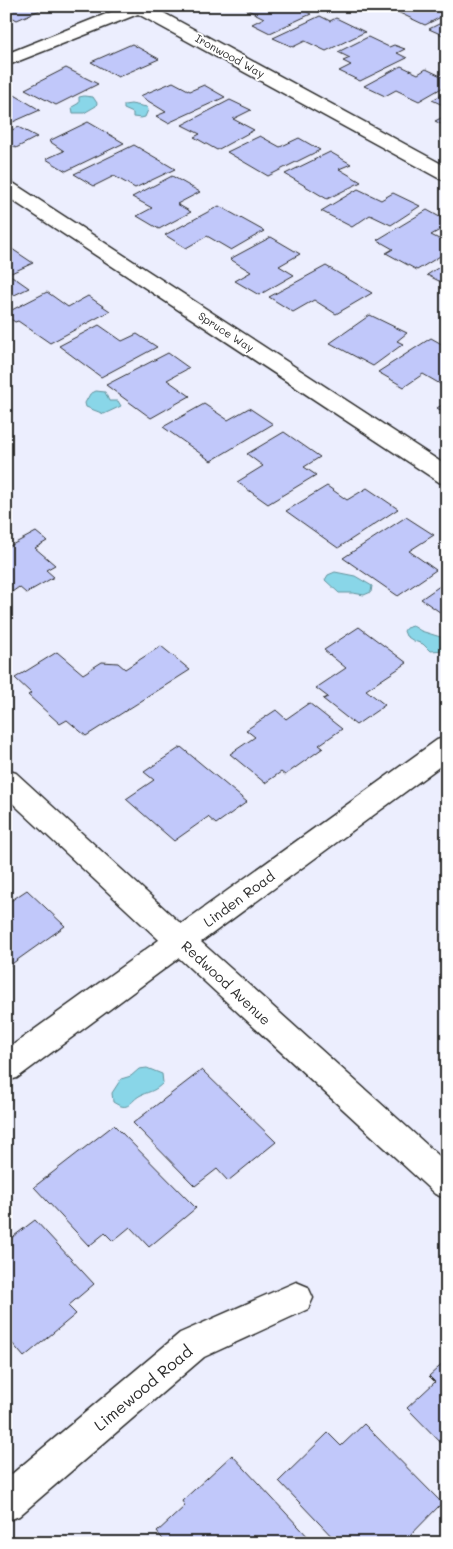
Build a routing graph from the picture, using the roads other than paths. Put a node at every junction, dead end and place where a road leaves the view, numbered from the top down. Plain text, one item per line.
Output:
1 (6, 61) edge
2 (447, 175) edge
3 (6, 188) edge
4 (447, 477) edge
5 (447, 747) edge
6 (6, 780) edge
7 (181, 942) junction
8 (6, 1068) edge
9 (447, 1184) edge
10 (296, 1298) dead end
11 (6, 1503) edge

1 - 2 street, Ironwood Way
3 - 4 street, Spruce Way
5 - 7 street, Linden Road
6 - 7 street, Redwood Avenue
7 - 8 street, Linden Road
7 - 9 street, Redwood Avenue
10 - 11 street, Limewood Road

